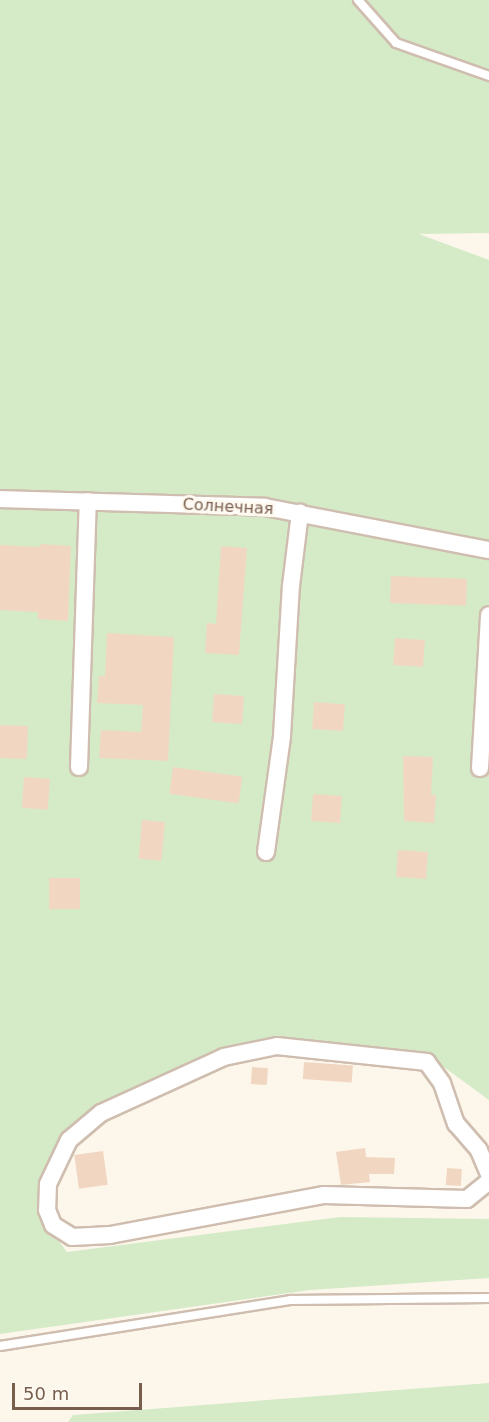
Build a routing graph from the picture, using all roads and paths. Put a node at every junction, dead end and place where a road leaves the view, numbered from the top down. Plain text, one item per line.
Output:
1 (358, 0) edge
2 (489, 76) edge
3 (0, 499) edge
4 (88, 501) junction
5 (300, 513) junction
6 (489, 550) edge
7 (489, 615) edge
8 (79, 767) dead end
9 (480, 768) dead end
10 (266, 852) dead end
11 (489, 1174) edge
12 (489, 1181) edge
13 (489, 1298) edge
14 (0, 1346) edge

1 - 2 lane
3 - 4 street, Солнечная
4 - 5 street, Солнечная
4 - 8 street
5 - 6 street, Солнечная
5 - 10 street
7 - 9 street
11 - 12 street
13 - 14 lane

